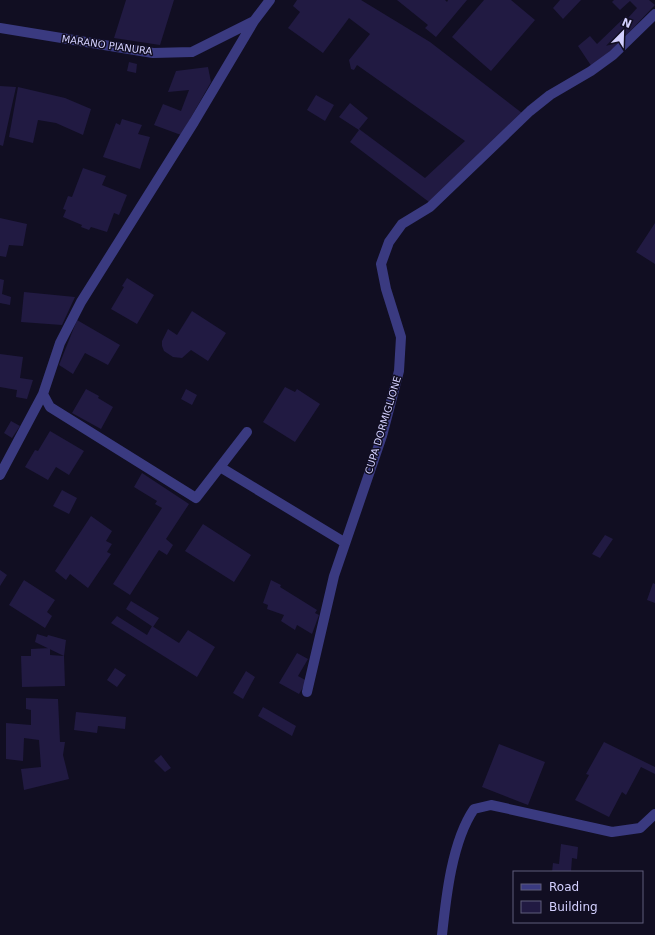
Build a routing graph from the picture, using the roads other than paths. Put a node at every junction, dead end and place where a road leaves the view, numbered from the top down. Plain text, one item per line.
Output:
1 (270, 0) edge
2 (655, 14) edge
3 (254, 21) junction
4 (0, 28) edge
5 (43, 394) junction
6 (247, 432) dead end
7 (220, 467) junction
8 (0, 475) edge
9 (344, 542) junction
10 (307, 692) dead end
11 (655, 814) edge
12 (442, 935) edge

1 - 3 street, MARANO PIANURA
2 - 9 street, CUPA DORMIGLIONE
3 - 4 street, MARANO PIANURA
3 - 5 street
5 - 7 street
5 - 8 street
6 - 7 street
7 - 9 street
9 - 10 street, CUPA DORMIGLIONE
11 - 12 street

